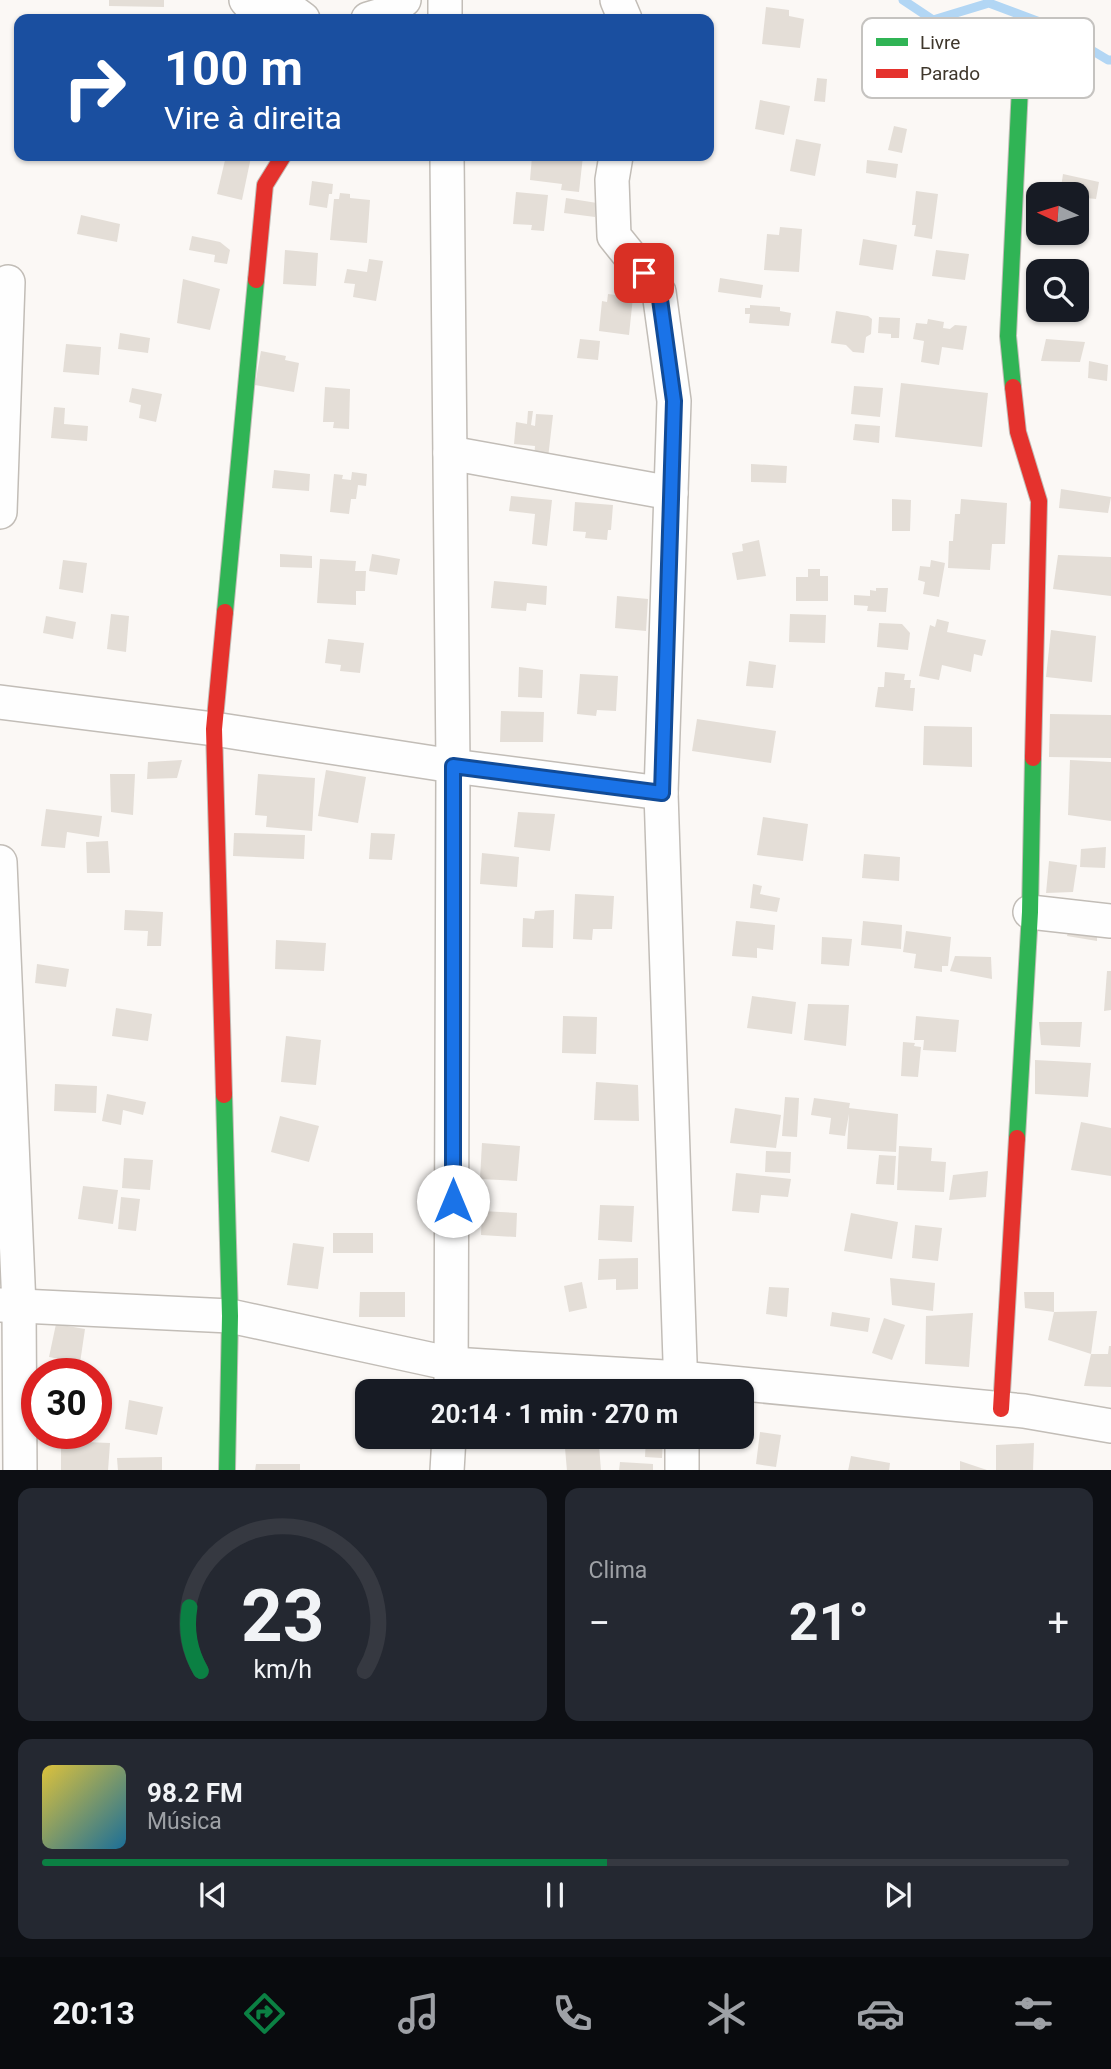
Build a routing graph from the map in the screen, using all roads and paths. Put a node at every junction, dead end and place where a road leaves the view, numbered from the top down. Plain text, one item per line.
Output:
1 (246, 0) edge
2 (404, 0) edge
3 (296, 14) edge
4 (384, 14) edge
5 (1020, 98) edge
6 (280, 161) edge
7 (447, 161) edge
8 (615, 161) edge
9 (8, 282) dead end
10 (450, 453) junction
11 (671, 493) junction
12 (0, 512) edge
13 (0, 702) edge
14 (214, 729) junction
15 (453, 766) junction
16 (662, 793) junction
17 (0, 862) edge
18 (1030, 912) junction
19 (1111, 921) edge
20 (10, 1306) edge
21 (230, 1317) junction
22 (452, 1378) edge
23 (485, 1379) edge
24 (681, 1379) edge
25 (754, 1390) edge
26 (1001, 1409) junction
27 (1111, 1426) edge
28 (448, 1449) edge
29 (682, 1449) edge
30 (20, 1470) edge
31 (226, 1470) edge
32 (447, 1470) edge
33 (682, 1470) edge

1 - 3 street
2 - 4 street
5 - 18 street
6 - 14 street
7 - 10 street
8 - 11 street
9 - 12 street
10 - 11 street
10 - 15 street
11 - 16 street
13 - 14 street
14 - 15 street
14 - 21 street
15 - 16 street
15 - 22 street
16 - 24 street
17 - 20 street
18 - 19 street
18 - 26 street
20 - 21 street
20 - 30 street
21 - 22 street
21 - 31 street
22 - 23 street
25 - 26 street
26 - 27 street
28 - 32 street
29 - 33 street

